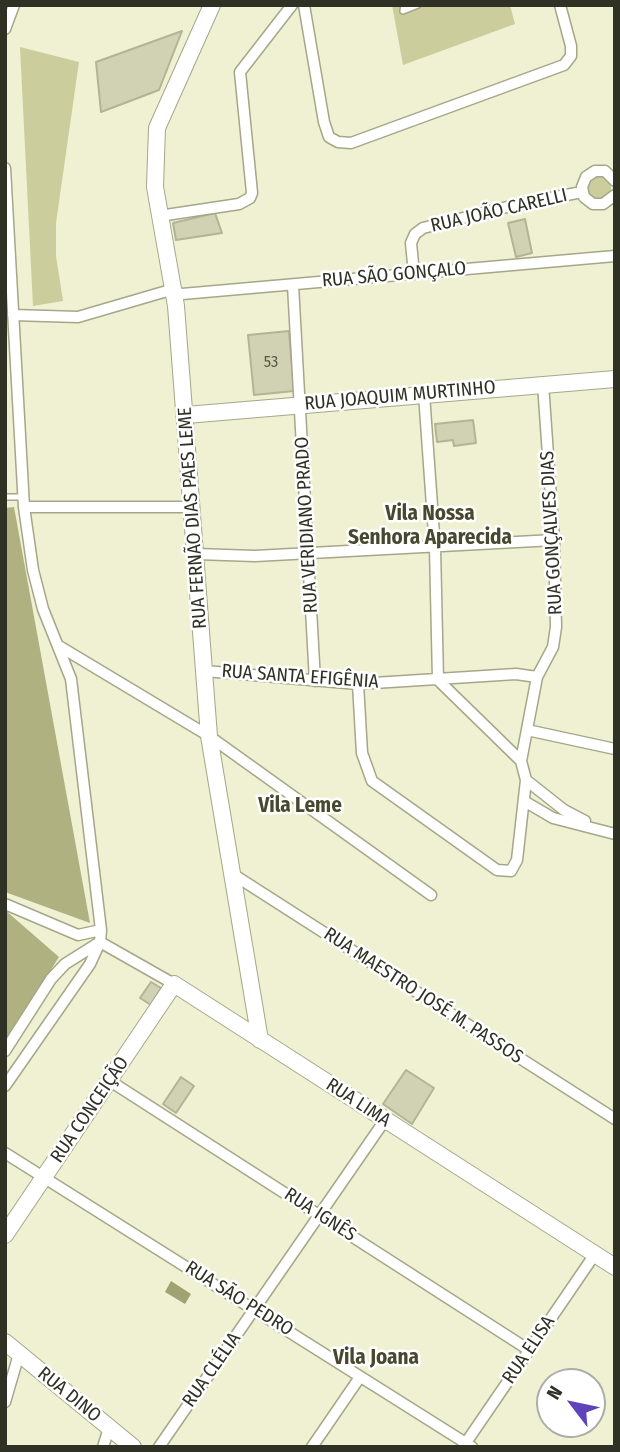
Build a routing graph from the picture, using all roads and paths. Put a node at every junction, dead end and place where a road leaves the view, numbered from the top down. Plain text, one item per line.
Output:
1 (212, 5) edge
2 (292, 5) edge
3 (304, 5) edge
4 (404, 5) edge
5 (418, 5) edge
6 (560, 5) edge
7 (9, 8) edge
8 (5, 29) edge
9 (5, 168) edge
10 (615, 181) edge
11 (582, 192) junction
12 (615, 195) edge
13 (159, 216) junction
14 (615, 256) edge
15 (414, 274) junction
16 (293, 285) junction
17 (174, 292) junction
18 (9, 314) edge
19 (614, 377) edge
20 (543, 384) junction
21 (424, 394) junction
22 (301, 404) junction
23 (186, 415) junction
24 (5, 497) edge
25 (24, 502) junction
26 (193, 506) junction
27 (554, 540) junction
28 (435, 548) junction
29 (307, 553) junction
30 (196, 554) junction
31 (60, 646) junction
32 (205, 671) junction
33 (537, 677) junction
34 (438, 680) junction
35 (315, 681) junction
36 (358, 684) junction
37 (527, 730) junction
38 (209, 736) junction
39 (615, 749) edge
40 (521, 761) junction
41 (526, 780) junction
42 (524, 801) junction
43 (603, 830) junction
44 (615, 834) edge
45 (231, 873) junction
46 (430, 895) dead end
47 (5, 904) edge
48 (101, 930) junction
49 (100, 942) junction
50 (174, 984) junction
51 (260, 1041) junction
52 (5, 1051) edge
53 (110, 1081) junction
54 (5, 1086) edge
55 (615, 1119) edge
56 (385, 1120) junction
57 (5, 1153) edge
58 (44, 1177) junction
59 (320, 1215) junction
60 (5, 1235) edge
61 (595, 1254) junction
62 (615, 1266) edge
63 (255, 1309) junction
64 (5, 1342) edge
65 (529, 1350) junction
66 (19, 1354) junction
67 (360, 1377) junction
68 (5, 1402) edge
69 (109, 1427) junction
70 (467, 1445) edge
71 (103, 1447) edge
72 (133, 1447) edge
73 (159, 1447) edge
74 (312, 1447) edge

1 - 13 main road, RUA FERNÃO DIAS PAES LEME
2 - 13 street
3 - 6 street
4 - 5 lane
7 - 8 street
9 - 18 street
10 - 11 street, RUA JOÃO CARELLI
11 - 12 street, RUA JOÃO CARELLI
11 - 15 street, RUA JOÃO CARELLI
13 - 17 main road, RUA FERNÃO DIAS PAES LEME
14 - 15 street, RUA SÃO GONÇALO
15 - 16 street, RUA SÃO GONÇALO
16 - 17 street, RUA SÃO GONÇALO
16 - 22 street, RUA VERIDIANO PRADO
17 - 18 street, RUA SÃO GONÇALO
17 - 23 main road, RUA FERNÃO DIAS PAES LEME
18 - 25 street
19 - 20 main road, RUA JOAQUIM MURTINHO
20 - 21 main road, RUA JOAQUIM MURTINHO
20 - 27 street, RUA GONÇALVES DIAS
21 - 22 main road, RUA JOAQUIM MURTINHO
21 - 28 street
22 - 23 main road, RUA JOAQUIM MURTINHO
22 - 29 street, RUA VERIDIANO PRADO
23 - 26 main road, RUA FERNÃO DIAS PAES LEME
24 - 25 lane
25 - 26 street
25 - 31 street
26 - 30 main road, RUA FERNÃO DIAS PAES LEME
27 - 28 street
27 - 33 street, RUA GONÇALVES DIAS
28 - 29 street
28 - 34 street
29 - 30 street
29 - 35 street, RUA VERIDIANO PRADO
30 - 32 main road, RUA FERNÃO DIAS PAES LEME
31 - 38 street
31 - 48 street
32 - 35 street, RUA SANTA EFIGÊNIA
32 - 38 main road, RUA FERNÃO DIAS PAES LEME
33 - 34 street, RUA SANTA EFIGÊNIA
33 - 37 street, RUA GONÇALVES DIAS
34 - 36 street, RUA SANTA EFIGÊNIA
34 - 40 street
35 - 36 street, RUA SANTA EFIGÊNIA
36 - 42 street
37 - 39 street
37 - 40 street, RUA GONÇALVES DIAS
38 - 45 main road, RUA FERNÃO DIAS PAES LEME
38 - 46 street
40 - 41 street
41 - 42 street
41 - 43 street
42 - 43 street
43 - 44 street
45 - 51 main road, RUA FERNÃO DIAS PAES LEME
45 - 55 street, RUA MAESTRO JOSÉ M. PASSOS
47 - 48 street
48 - 49 street
49 - 50 street, RUA LIMA
49 - 52 street
49 - 54 street
50 - 51 main road, RUA LIMA
50 - 53 main road, RUA CONCEIÇÃO
51 - 56 main road, RUA LIMA
53 - 58 main road, RUA CONCEIÇÃO
53 - 59 street, RUA IGNÊS
56 - 59 street, RUA CLÉLIA
56 - 61 main road, RUA LIMA
57 - 58 street, RUA SÃO PEDRO
58 - 60 main road, RUA CONCEIÇÃO
58 - 63 street, RUA SÃO PEDRO
59 - 63 street, RUA CLÉLIA
59 - 65 street, RUA IGNÊS
61 - 62 main road, RUA LIMA
61 - 65 street, RUA ELISA
63 - 67 street, RUA SÃO PEDRO
63 - 73 street, RUA CLÉLIA
64 - 66 main road, RUA DINO
65 - 70 street, RUA ELISA
66 - 68 street
66 - 69 main road, RUA DINO
67 - 70 street, RUA SÃO PEDRO
67 - 74 street
69 - 71 street
69 - 72 main road, RUA DINO

